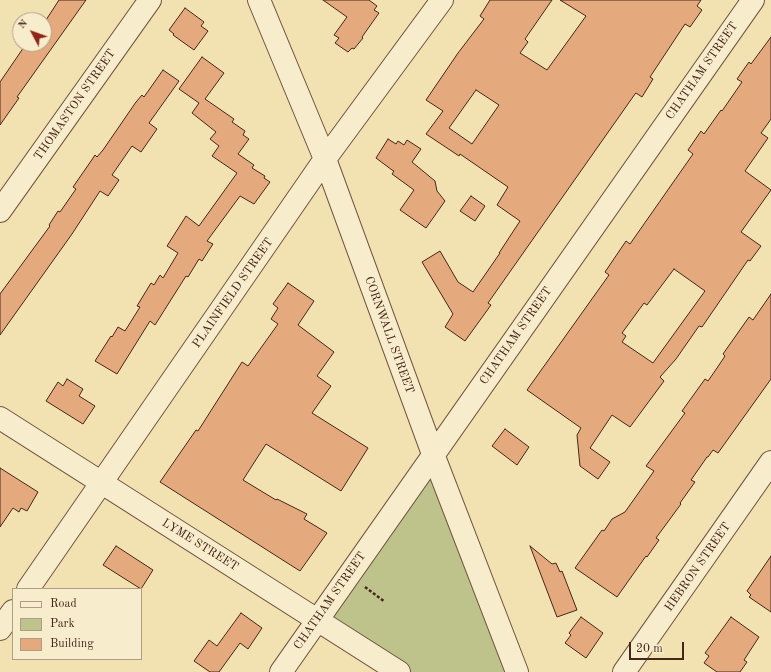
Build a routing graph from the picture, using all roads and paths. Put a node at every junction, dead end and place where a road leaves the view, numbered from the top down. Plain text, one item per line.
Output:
1 (150, 0) edge
2 (259, 0) edge
3 (442, 0) edge
4 (753, 0) edge
5 (325, 159) junction
6 (0, 211) edge
7 (0, 418) edge
8 (433, 454) junction
9 (771, 462) edge
10 (102, 483) junction
11 (363, 586) dead end
12 (29, 588) edge
13 (385, 602) dead end
14 (12, 612) edge
15 (317, 619) junction
16 (0, 629) edge
17 (281, 672) edge
18 (399, 672) edge
19 (517, 672) edge
20 (624, 672) edge

1 - 6 street, THOMASTON STREET
2 - 5 street, CORNWALL STREET
3 - 5 street, PLAINFIELD STREET
4 - 8 street, CHATHAM STREET
5 - 8 street, CORNWALL STREET
5 - 10 street, PLAINFIELD STREET
7 - 10 street, LYME STREET
8 - 15 street, CHATHAM STREET
8 - 19 street, CORNWALL STREET
9 - 20 street, HEBRON STREET
10 - 12 street, PLAINFIELD STREET
10 - 15 street, LYME STREET
11 - 13 path
14 - 16 street
15 - 17 street, CHATHAM STREET
15 - 18 street, LYME STREET

